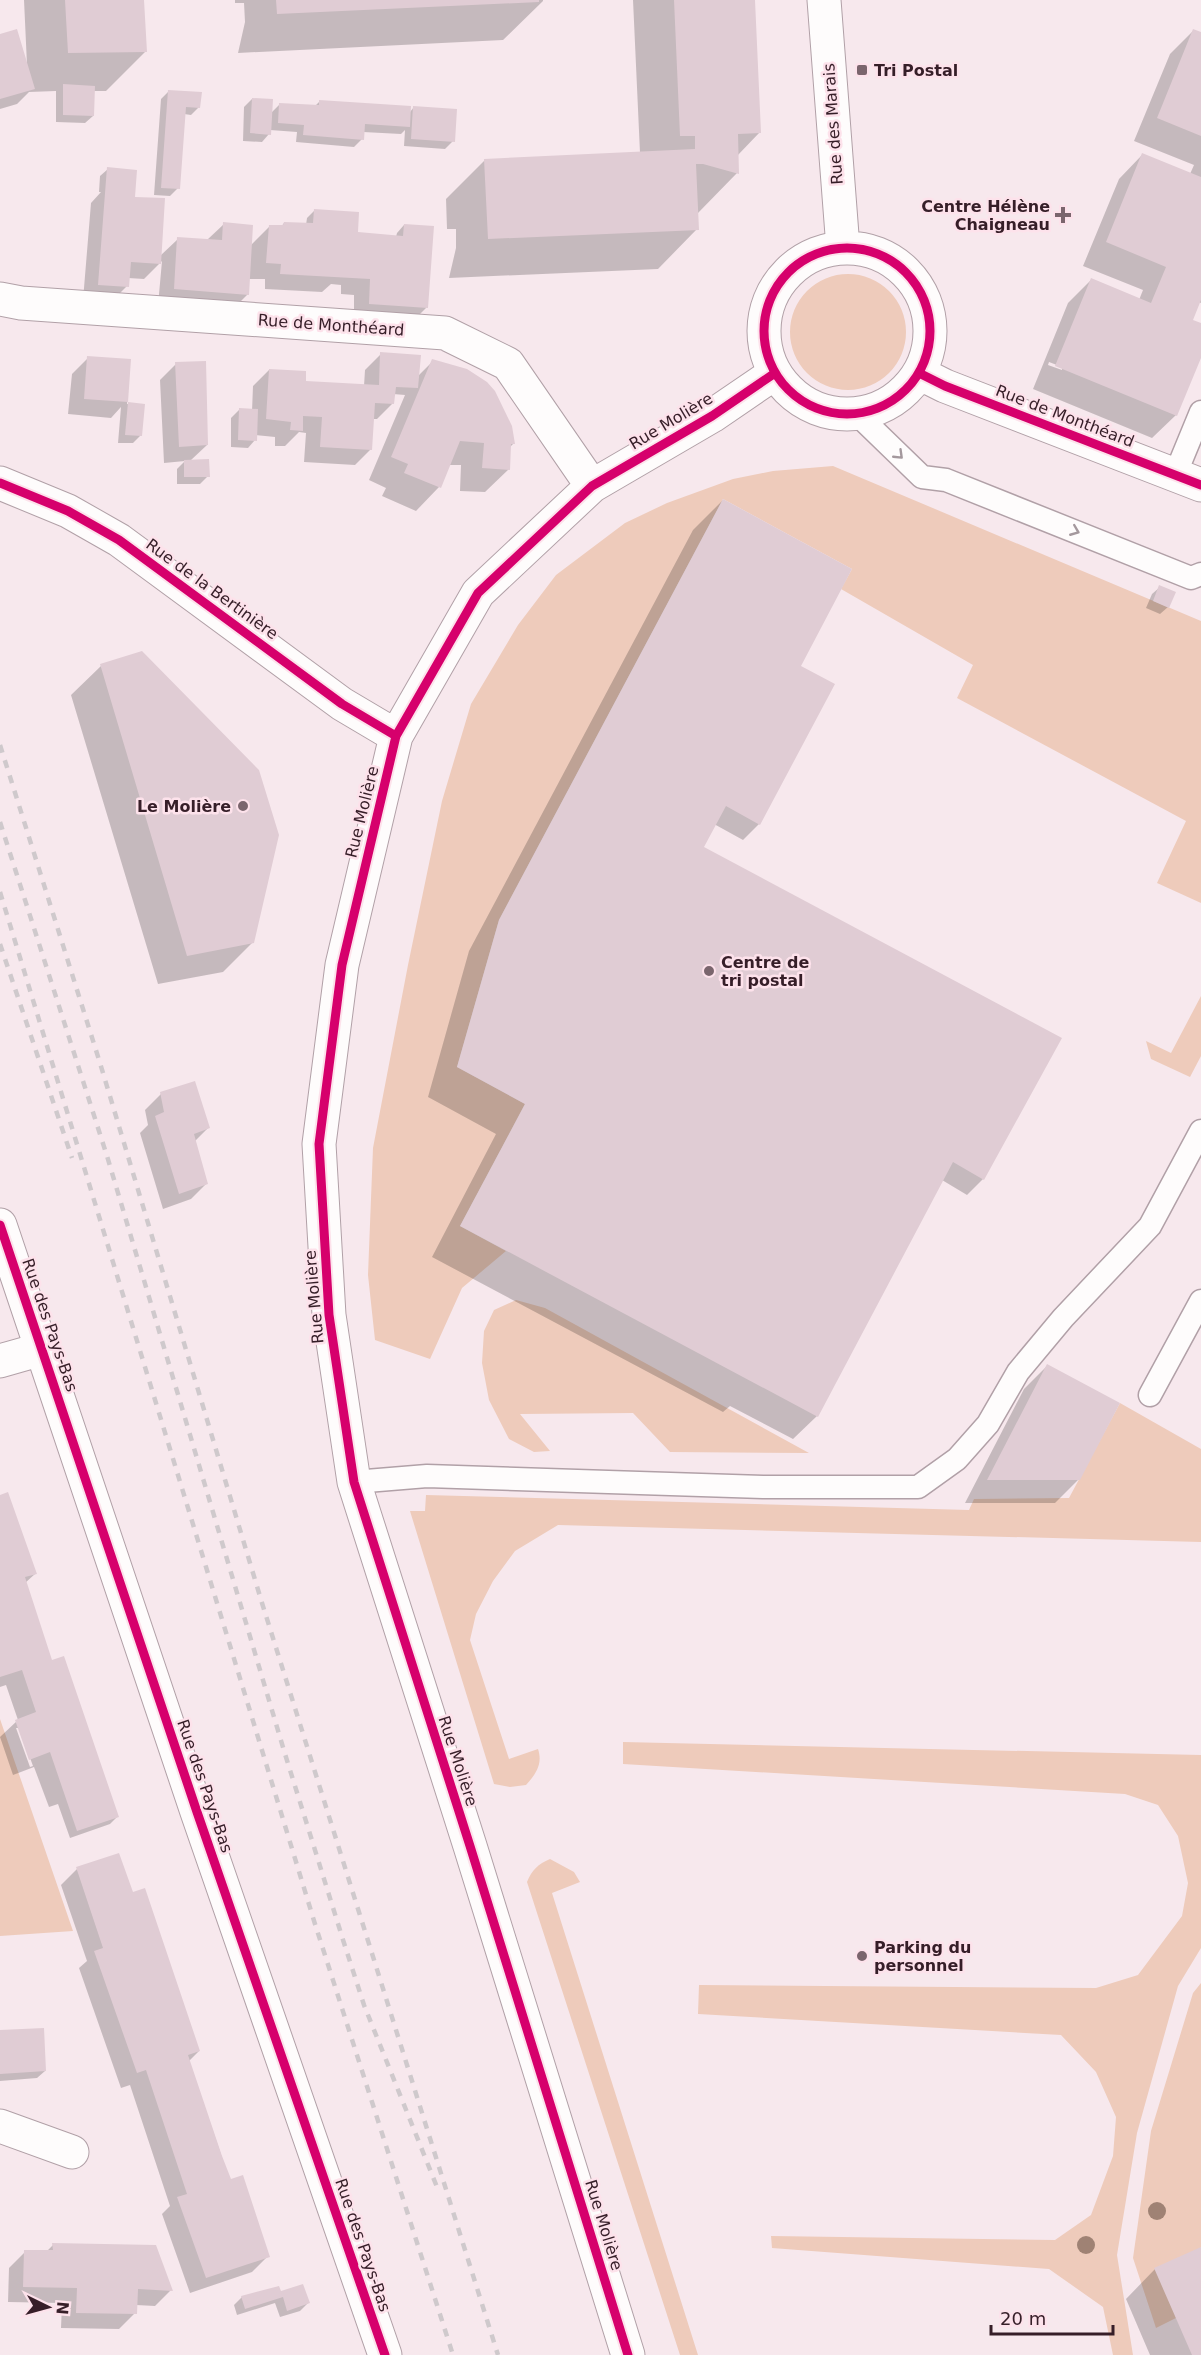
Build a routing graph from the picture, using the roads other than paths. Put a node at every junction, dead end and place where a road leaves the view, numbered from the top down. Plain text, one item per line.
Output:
1 (824, 0) edge
2 (843, 248) junction
3 (0, 299) edge
4 (919, 373) junction
5 (775, 374) junction
6 (1201, 412) edge
7 (857, 414) junction
8 (1188, 480) edge
9 (0, 483) edge
10 (592, 486) junction
11 (1201, 574) edge
12 (396, 736) junction
13 (1201, 1131) edge
14 (0, 1225) edge
15 (1201, 1301) edge
16 (42, 1349) junction
17 (0, 1360) edge
18 (1150, 1395) dead end
19 (354, 1482) junction
20 (0, 2126) edge
21 (72, 2152) dead end
22 (385, 2355) edge
23 (628, 2355) edge

1 - 2 street, Rue des Marais
2 - 4 street
2 - 5 street
3 - 10 street, Rue de Monthéard
4 - 7 street
4 - 8 street, Rue de Monthéard
5 - 7 street
5 - 10 street, Rue Molière
6 - 8 lane
7 -> 11 lane
9 - 12 street, Rue de la Bertinière
10 - 12 street, Rue Molière
12 - 19 street, Rue Molière
13 - 19 lane
14 - 16 street, Rue des Pays-Bas
15 - 18 lane
16 - 17 street
16 - 22 street, Rue des Pays-Bas
19 - 23 street, Rue Molière
20 - 21 street

